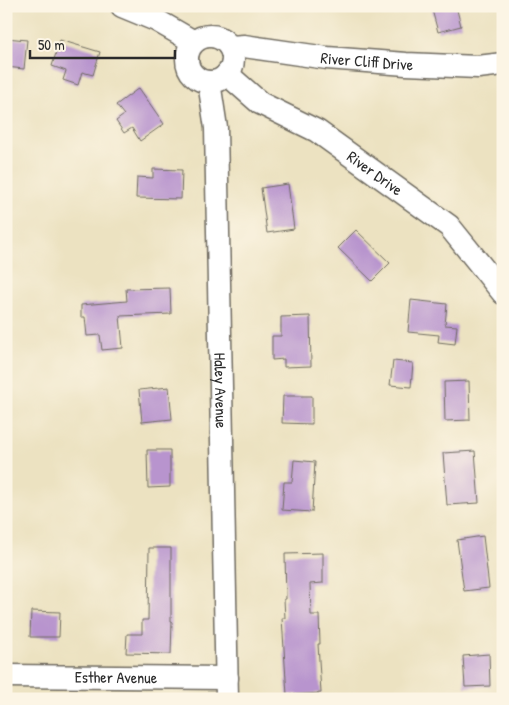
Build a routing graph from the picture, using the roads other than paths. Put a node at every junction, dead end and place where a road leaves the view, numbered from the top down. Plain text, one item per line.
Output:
1 (122, 6) edge
2 (194, 42) junction
3 (230, 47) junction
4 (503, 64) edge
5 (218, 78) junction
6 (503, 293) edge
7 (6, 676) edge
8 (227, 688) edge

1 - 2 street
2 - 3 street
2 - 5 street
3 - 4 street, River Cliff Drive
3 - 5 street
5 - 6 street, River Drive
5 - 8 street, Haley Avenue
7 - 8 street, Esther Avenue

